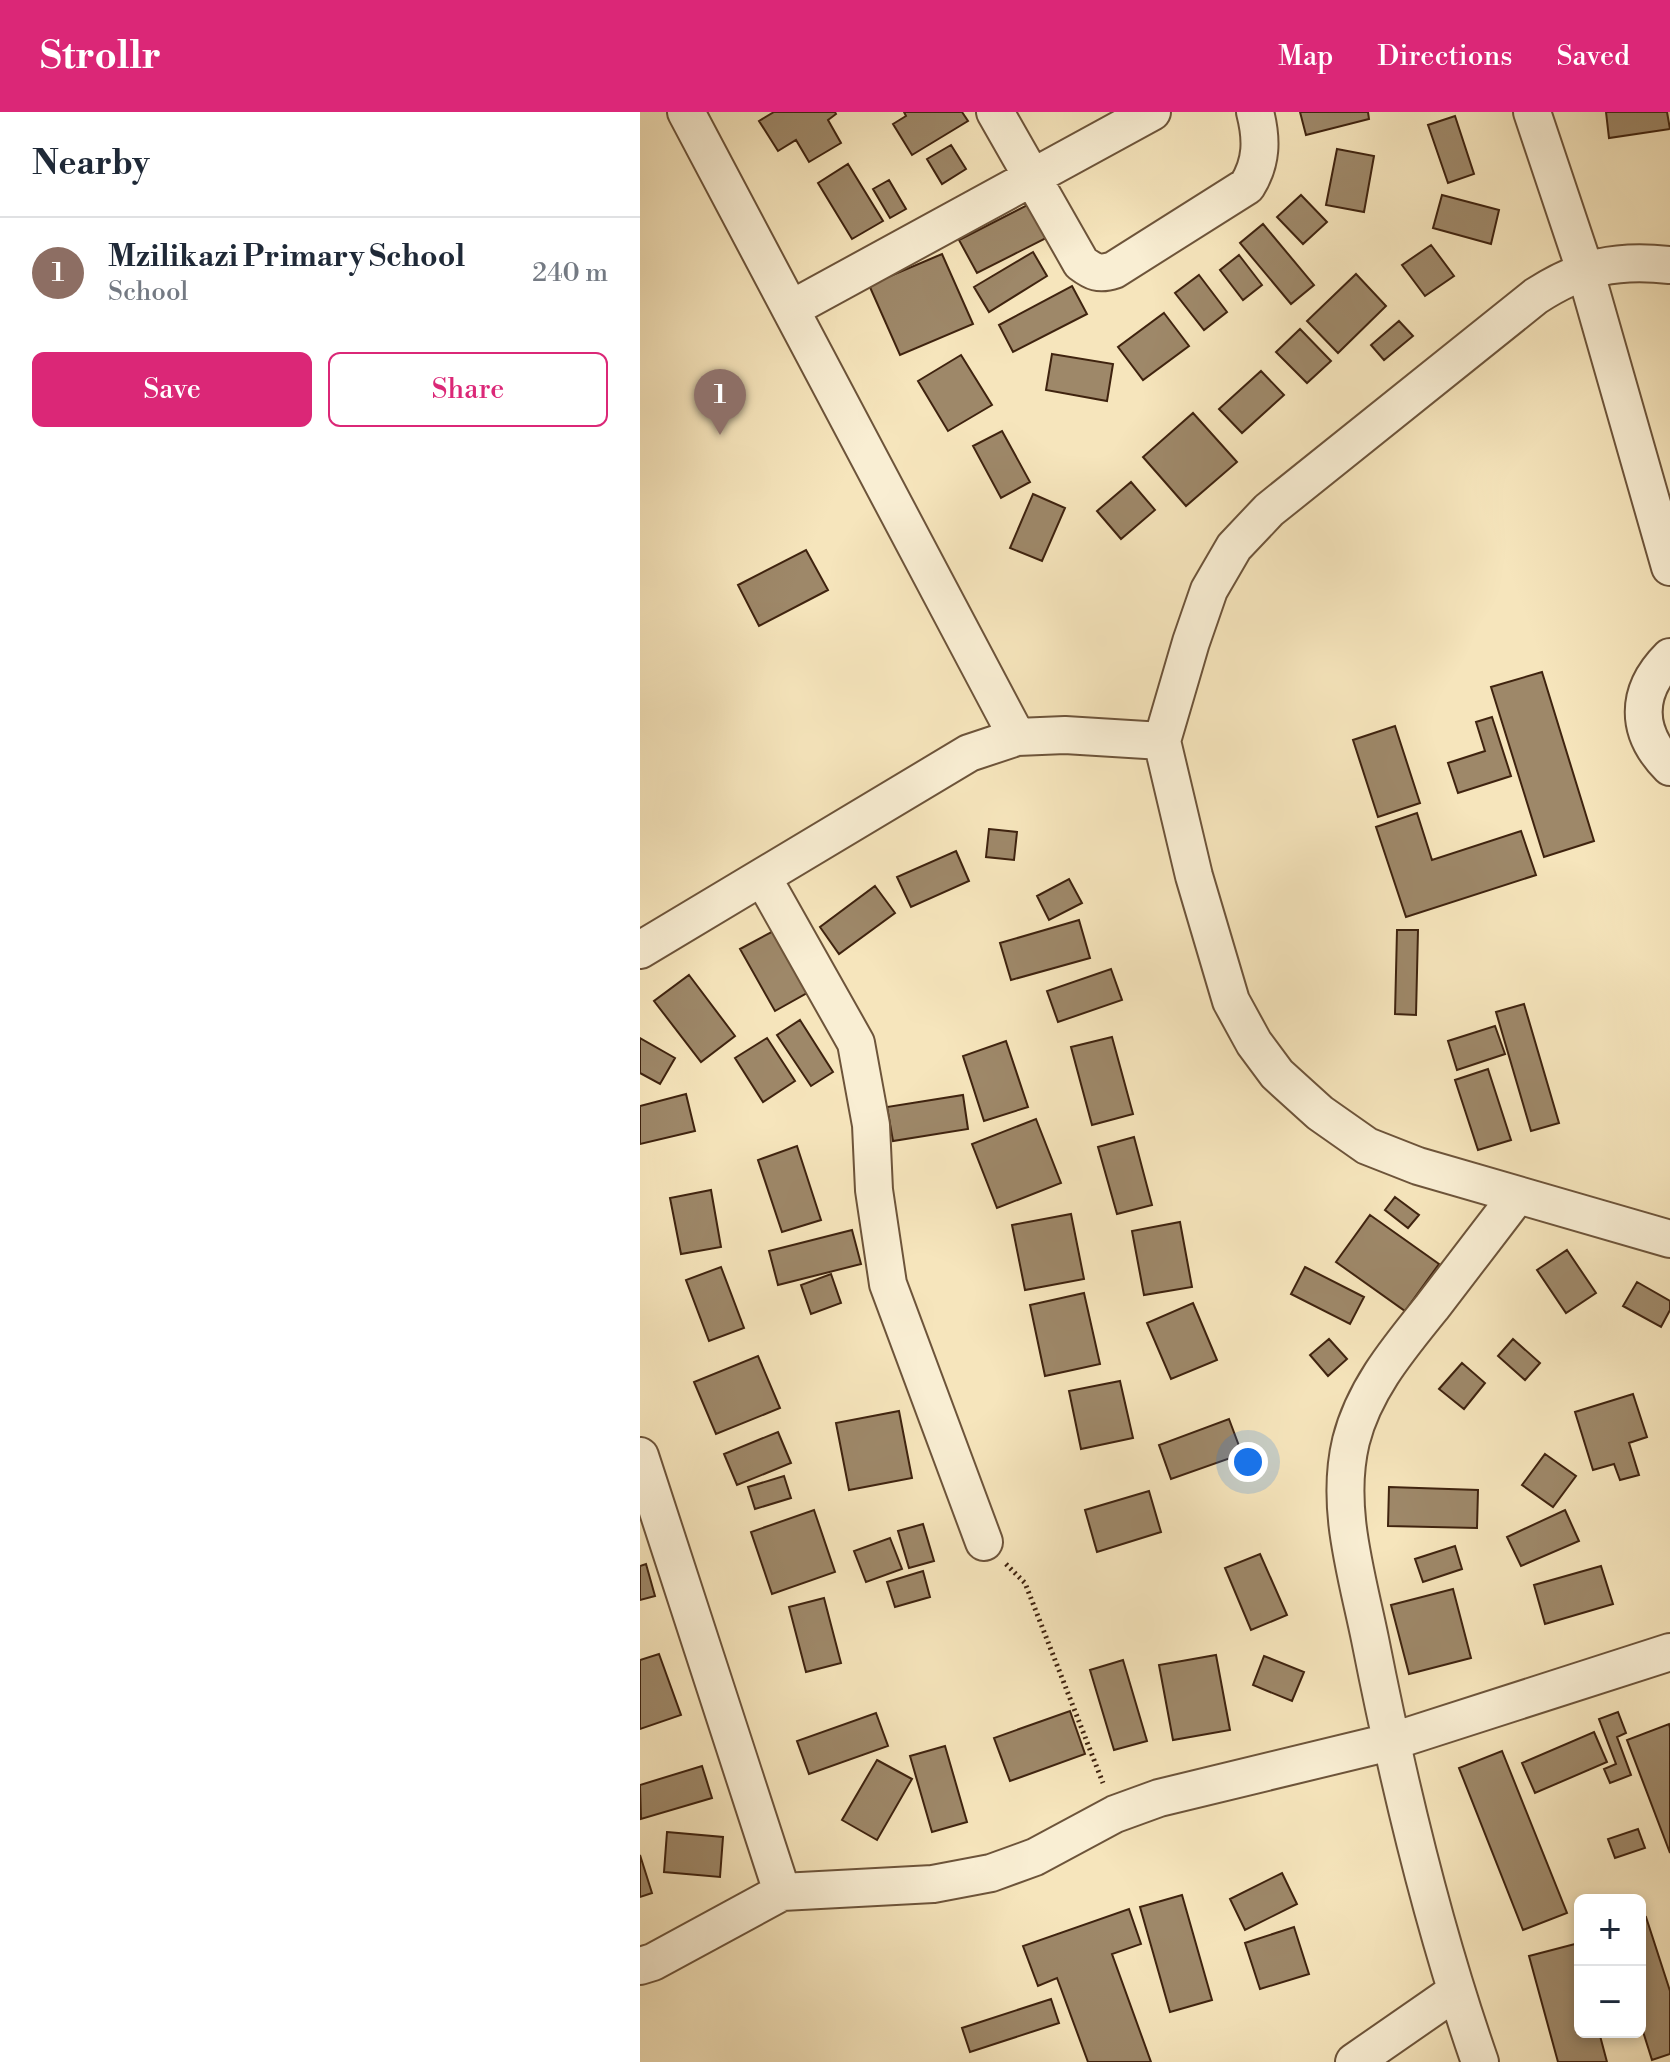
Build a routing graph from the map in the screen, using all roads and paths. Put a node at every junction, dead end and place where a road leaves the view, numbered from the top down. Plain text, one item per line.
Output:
1 (686, 112) edge
2 (995, 112) edge
3 (1152, 112) edge
4 (1255, 112) edge
5 (1532, 112) edge
6 (1031, 176) junction
7 (1670, 265) edge
8 (1585, 270) junction
9 (791, 309) junction
10 (1670, 567) edge
11 (1670, 657) edge
12 (1017, 737) junction
13 (1162, 741) junction
14 (1670, 767) edge
15 (763, 878) junction
16 (640, 950) edge
17 (1517, 1196) junction
18 (1670, 1239) edge
19 (640, 1456) edge
20 (984, 1542) joint
21 (1670, 1652) edge
22 (1390, 1742) junction
23 (1115, 1814) junction
24 (782, 1892) junction
25 (640, 1966) edge
26 (1455, 1992) junction
27 (1354, 2062) edge
28 (1480, 2062) edge

1 - 9 street
2 - 6 street
3 - 6 street
4 - 6 street
5 - 8 street
6 - 9 street
7 - 8 street
8 - 10 street
8 - 13 street
9 - 12 street
11 - 14 street
12 - 13 street
12 - 15 street
13 - 17 street
15 - 16 street
15 - 20 street
17 - 18 street
17 - 22 street
19 - 24 street
20 - 23 path
21 - 22 street
22 - 23 street
22 - 26 street
23 - 24 street
24 - 25 street
26 - 27 street
26 - 28 street

